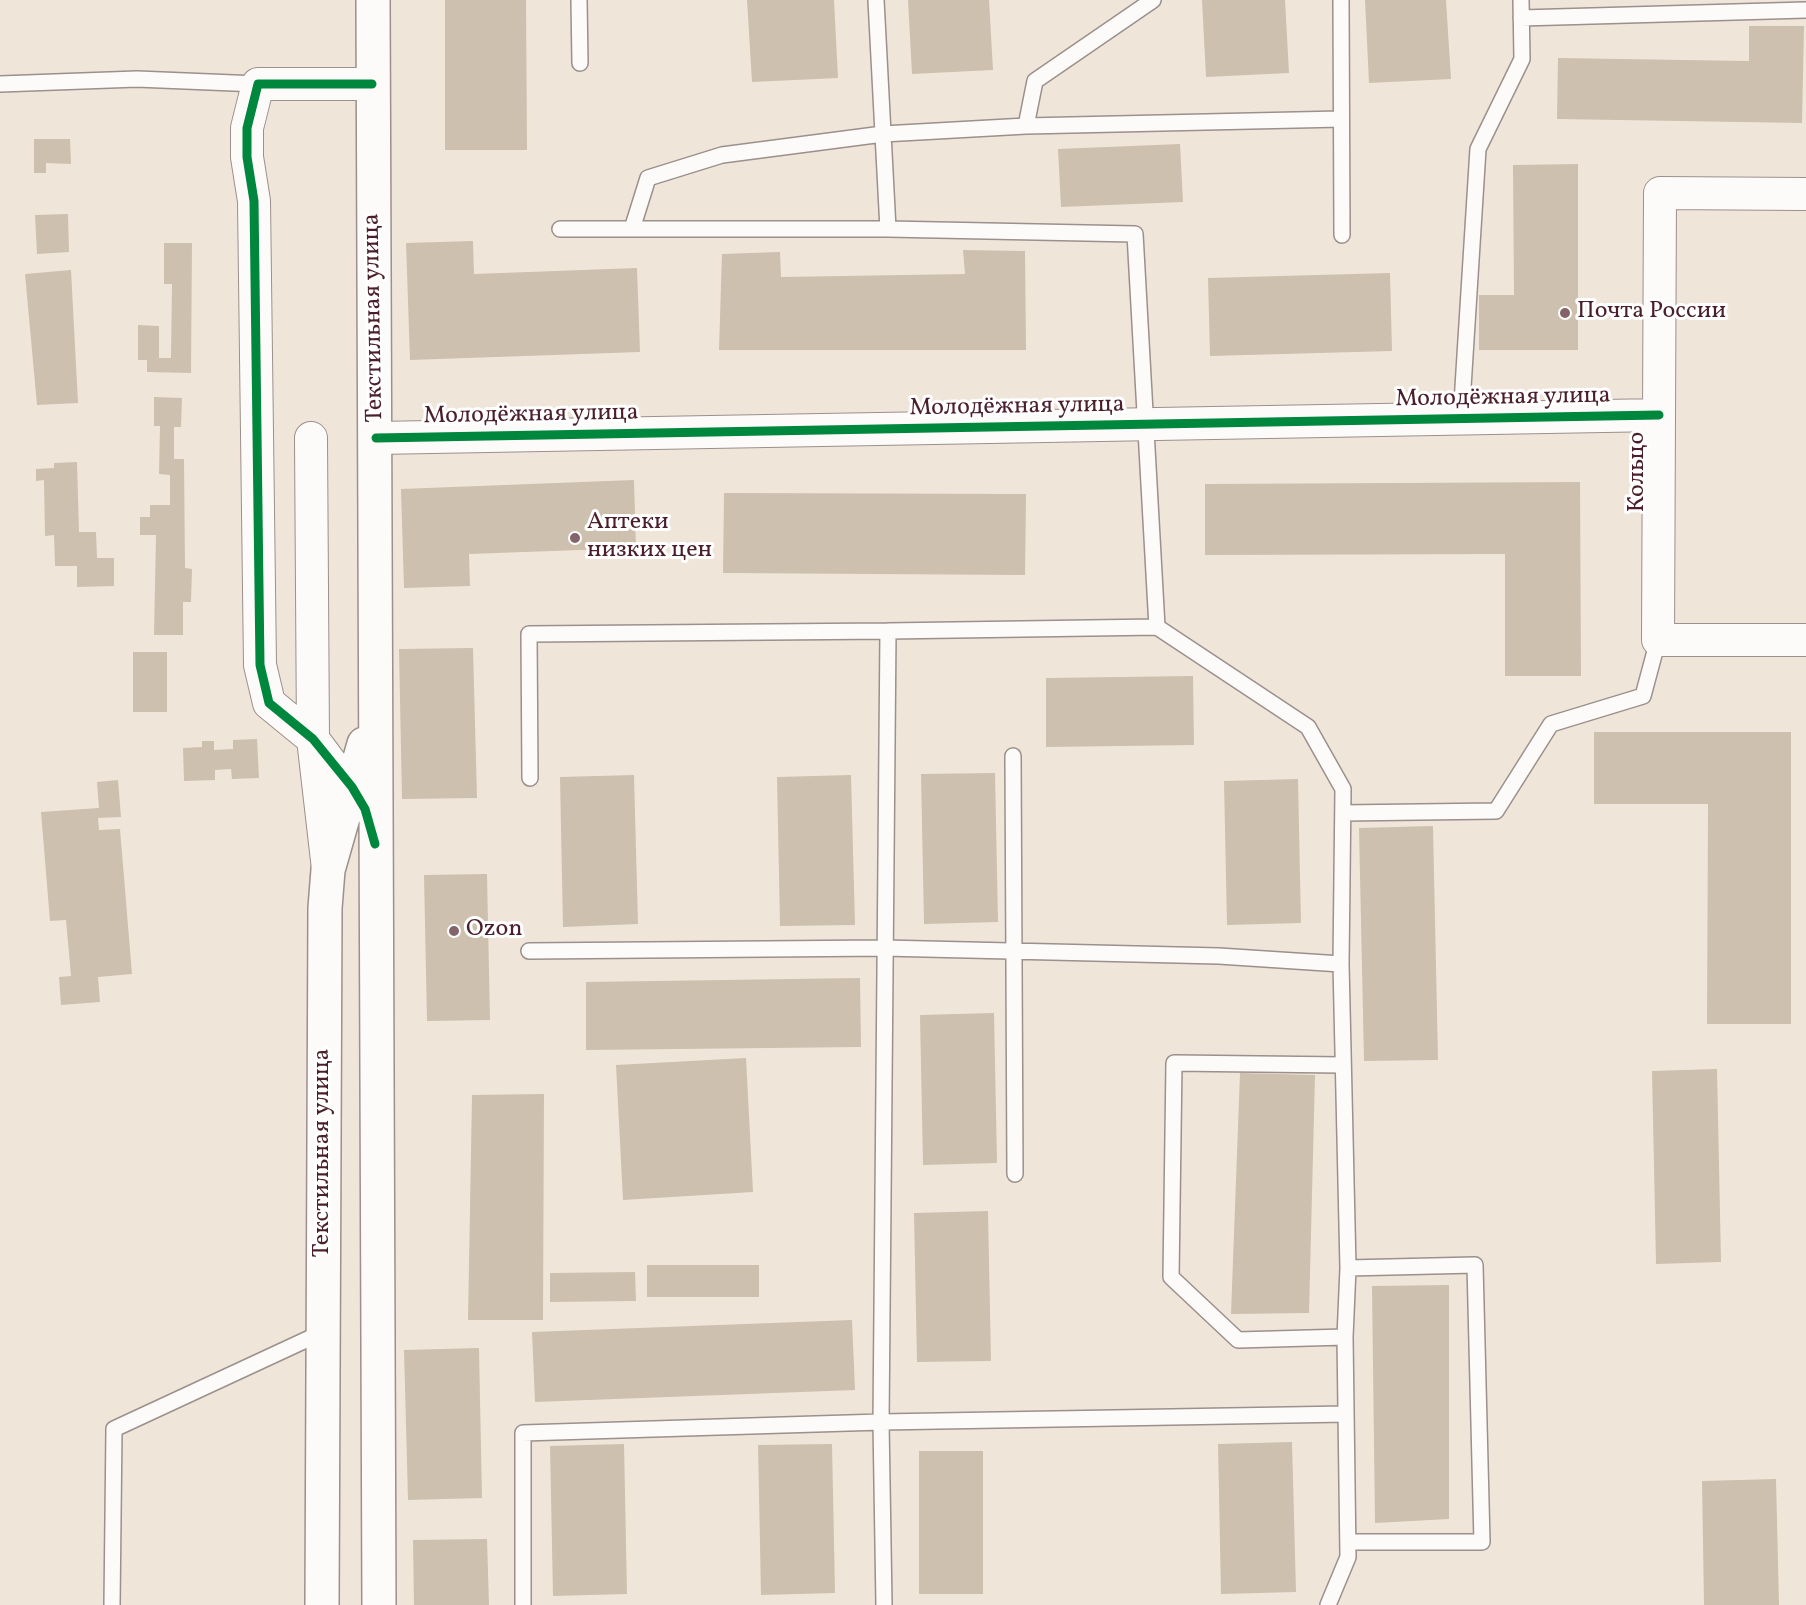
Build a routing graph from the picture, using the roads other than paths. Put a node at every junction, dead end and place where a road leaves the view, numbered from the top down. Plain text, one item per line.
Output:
1 (373, 0) edge
2 (579, 0) edge
3 (876, 0) edge
4 (1153, 0) edge
5 (1341, 0) edge
6 (1521, 0) edge
7 (1806, 10) edge
8 (1521, 18) junction
9 (580, 63) dead end
10 (0, 84) edge
11 (258, 84) junction
12 (372, 84) junction
13 (1341, 118) junction
14 (1026, 126) junction
15 (883, 134) junction
16 (1806, 194) edge
17 (560, 229) dead end
18 (632, 229) junction
19 (888, 229) junction
20 (1342, 235) dead end
21 (1659, 415) junction
22 (1461, 419) junction
23 (1146, 425) junction
24 (311, 438) dead end
25 (376, 438) junction
26 (1157, 627) junction
27 (888, 632) junction
28 (1658, 640) junction
29 (1806, 640) edge
30 (374, 707) junction
31 (313, 739) junction
32 (1013, 756) dead end
33 (530, 778) dead end
34 (352, 787) junction
35 (1343, 813) junction
36 (375, 844) junction
37 (328, 870) junction
38 (884, 948) junction
39 (529, 951) dead end
40 (1012, 951) junction
41 (1341, 964) junction
42 (1342, 1065) junction
43 (1015, 1174) dead end
44 (1348, 1268) junction
45 (323, 1332) junction
46 (1345, 1337) junction
47 (1346, 1414) junction
48 (881, 1422) junction
49 (1348, 1542) junction
50 (112, 1605) edge
51 (322, 1605) edge
52 (379, 1605) edge
53 (523, 1605) edge
54 (884, 1605) edge
55 (1328, 1605) edge

1 - 12 main road, Текстильная улица
2 - 9 lane
3 - 15 lane
4 - 14 lane
5 - 13 lane
6 - 8 lane
7 - 8 lane
8 - 22 lane
10 - 11 lane
11 - 12 street
11 - 31 street
12 - 25 main road, Текстильная улица
13 - 14 lane
13 - 20 lane
14 - 15 lane
15 - 18 lane
15 - 19 lane
16 - 21 street, Кольцо
17 - 18 lane
18 - 19 lane
19 - 23 lane
21 - 22 street, Молодёжная улица
21 - 28 street, Кольцо
22 - 23 street, Молодёжная улица
23 - 25 street, Молодёжная улица
23 - 26 lane
24 - 31 street
25 - 30 main road, Текстильная улица
26 - 27 lane
26 - 35 lane
27 - 33 lane
27 - 38 lane
28 - 29 street
28 - 35 lane
30 - 34 main road, Текстильная улица
30 - 36 main road, Текстильная улица
31 - 34 street
31 - 37 street
32 - 40 lane
34 - 36 street
34 - 37 main road, Текстильная улица
35 - 41 lane
36 - 52 main road, Текстильная улица
37 - 45 main road, Текстильная улица
38 - 39 lane
38 - 40 lane
38 - 48 lane
40 - 41 lane
40 - 43 lane
41 - 42 lane
42 - 44 lane
42 - 46 lane
44 - 46 lane
44 - 49 lane
45 - 50 lane
45 - 51 main road, Текстильная улица
46 - 47 lane
47 - 48 lane
47 - 49 lane
48 - 53 lane
48 - 54 lane
49 - 55 lane

